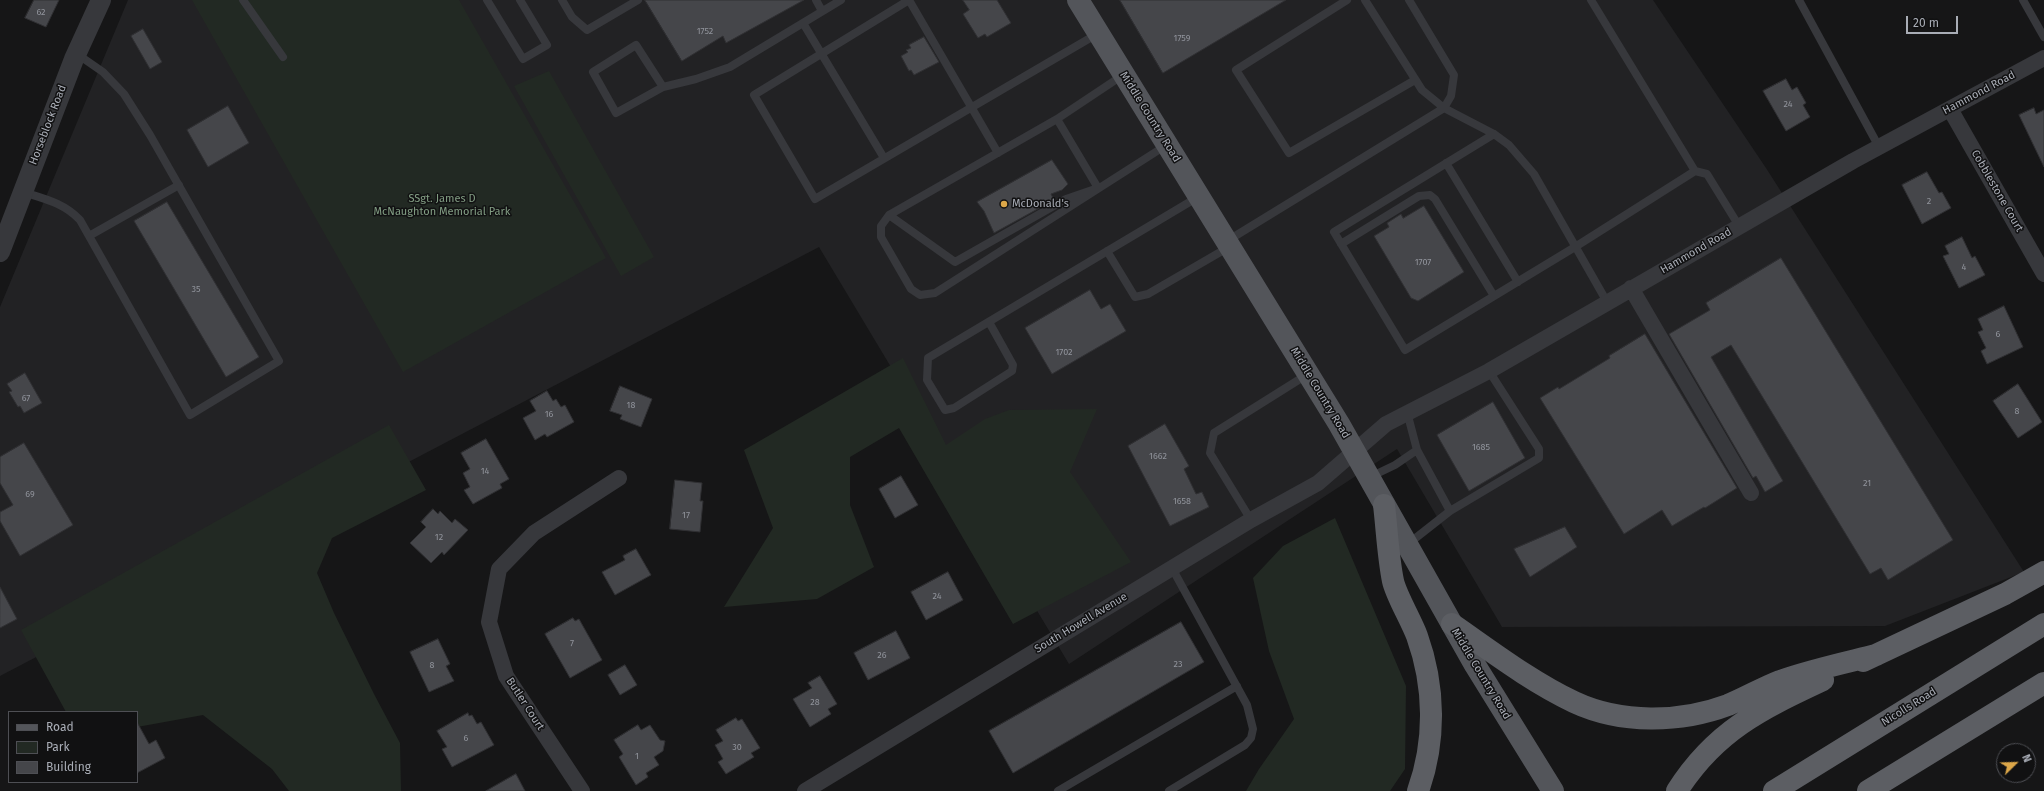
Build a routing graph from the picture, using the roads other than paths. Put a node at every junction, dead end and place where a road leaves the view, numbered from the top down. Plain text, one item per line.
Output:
1 (101, 0) edge
2 (243, 0) edge
3 (487, 0) edge
4 (520, 0) edge
5 (562, 0) edge
6 (638, 0) edge
7 (816, 0) edge
8 (841, 0) edge
9 (909, 0) edge
10 (1078, 0) edge
11 (1347, 0) edge
12 (1365, 0) edge
13 (1409, 0) edge
14 (1591, 0) edge
15 (1799, 0) edge
16 (2023, 0) edge
17 (822, 11) junction
18 (803, 23) junction
19 (1098, 33) junction
20 (2044, 37) edge
21 (822, 52) junction
22 (77, 54) junction
23 (283, 57) dead end
24 (2044, 58) edge
25 (1123, 74) junction
26 (1415, 80) junction
27 (663, 87) junction
28 (971, 108) junction
29 (1444, 108) junction
30 (1950, 108) junction
31 (1057, 119) junction
32 (1494, 134) junction
33 (1167, 145) junction
34 (1879, 147) junction
35 (998, 153) junction
36 (884, 158) junction
37 (1446, 163) junction
38 (1695, 172) junction
39 (179, 185) junction
40 (1098, 188) junction
41 (22, 192) junction
42 (1199, 196) junction
43 (889, 215) junction
44 (1739, 226) junction
45 (89, 236) junction
46 (1228, 244) junction
47 (1341, 244) junction
48 (1575, 247) junction
49 (1107, 251) junction
50 (0, 252) edge
51 (2044, 274) edge
52 (1518, 282) junction
53 (1631, 288) junction
54 (1494, 296) junction
55 (1607, 302) junction
56 (989, 322) junction
57 (1489, 371) junction
58 (1309, 374) junction
59 (1407, 412) junction
60 (1417, 450) junction
61 (1355, 453) junction
62 (619, 478) dead end
63 (1369, 478) junction
64 (1751, 493) dead end
65 (1384, 505) junction
66 (1450, 512) junction
67 (1251, 520) junction
68 (1406, 545) junction
69 (1172, 568) junction
70 (2044, 572) edge
71 (1452, 624) junction
72 (2044, 624) edge
73 (1876, 655) junction
74 (2044, 682) edge
75 (1237, 686) junction
76 (582, 791) edge
77 (804, 791) edge
78 (1058, 791) edge
79 (1169, 791) edge
80 (1418, 791) edge
81 (1553, 791) edge
82 (1677, 791) edge
83 (1774, 791) edge
84 (1868, 791) edge

1 - 22 street, Horseblock Road
2 - 23 lane
3 - 4 lane
5 - 6 lane
7 - 17 lane
8 - 17 lane
9 - 21 lane
9 - 28 lane
10 - 19 main road, Middle Country Road
11 - 26 lane
12 - 26 lane
13 - 29 lane
14 - 38 lane
15 - 34 lane
16 - 20 lane
17 - 18 lane
18 - 21 lane
18 - 27 lane
19 - 25 main road, Middle Country Road
19 - 28 lane
21 - 36 lane
21 - 36 lane
22 - 39 lane
22 - 41 street, Horseblock Road
24 - 30 street, Hammond Road
25 - 31 lane
25 - 33 main road, Middle Country Road
26 - 29 lane
27 - 27 lane
28 - 35 lane
28 - 36 lane
29 - 32 lane
29 - 46 lane
30 - 34 street, Hammond Road
30 - 51 street, Cobblestone Court
31 - 35 lane
31 - 40 lane
32 - 37 lane
32 - 48 lane
33 - 40 lane
33 - 42 main road, Middle Country Road
34 - 44 street, Hammond Road
35 - 43 lane
37 - 47 lane
37 - 52 lane
38 - 44 lane
38 - 48 lane
39 - 45 lane
39 - 45 lane
40 - 43 lane
40 - 43 lane
41 - 45 lane
41 - 50 street, Horseblock Road
42 - 46 main road, Middle Country Road
42 - 49 lane
44 - 53 street, Hammond Road
46 - 49 lane
46 - 58 main road, Middle Country Road
47 - 54 lane
47 - 54 lane
48 - 52 lane
48 - 55 lane
49 - 56 lane
52 - 54 lane
53 - 55 street, Hammond Road
53 - 64 street
55 - 57 street, Hammond Road
56 - 56 lane
57 - 59 street, Hammond Road
57 - 66 lane
58 - 61 main road, Middle Country Road
58 - 67 lane
59 - 60 lane
59 - 61 street, Hammond Road
60 - 63 lane
60 - 66 lane
61 - 63 main road, Middle Country Road
61 - 67 street, South Howell Avenue
62 - 76 street, Butler Court
63 - 65 main road, Middle Country Road
65 - 68 main road, Middle Country Road
65 - 80 highway
66 - 68 lane
67 - 69 street, South Howell Avenue
68 - 71 main road, Middle Country Road
69 - 75 lane
69 - 77 street, South Howell Avenue
70 - 73 highway
71 - 73 highway
71 - 81 main road, Middle Country Road
72 - 83 highway, Nicolls Road
73 - 82 highway
74 - 84 highway
75 - 78 lane
75 - 79 lane

